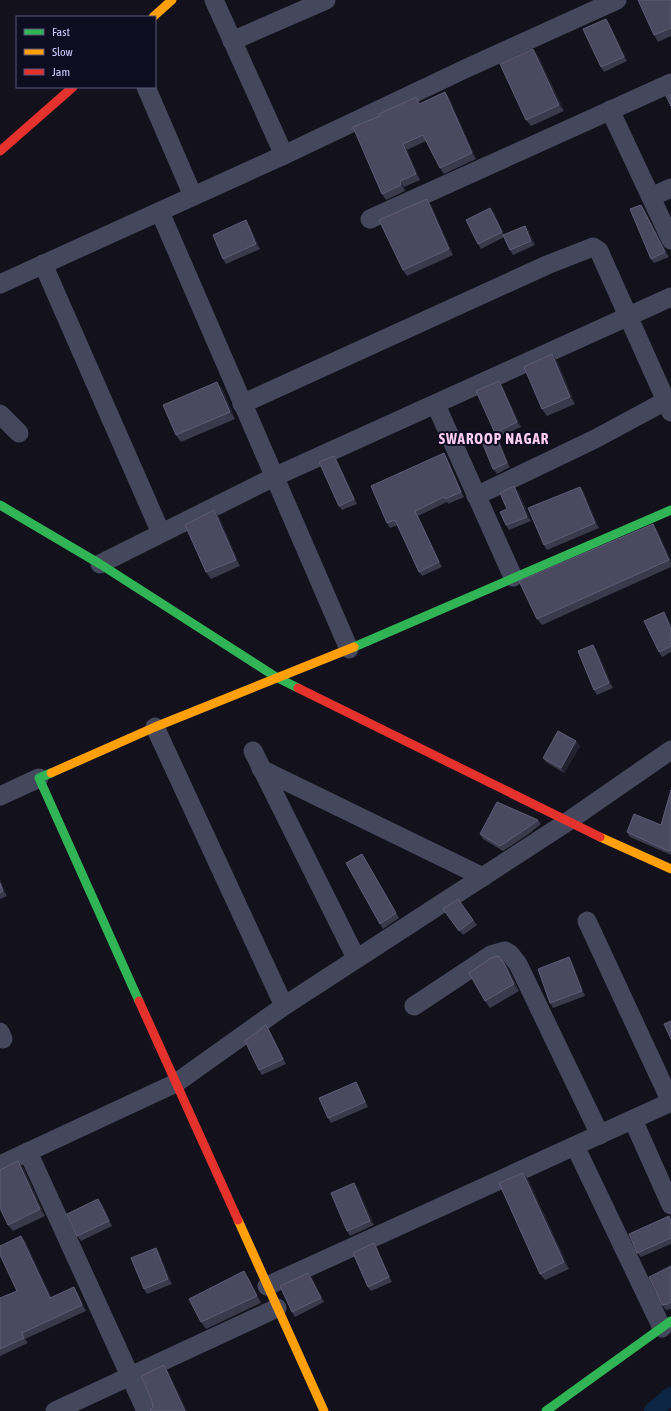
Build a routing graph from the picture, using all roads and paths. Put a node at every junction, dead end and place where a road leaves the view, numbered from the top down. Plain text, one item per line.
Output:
1 (172, 0) edge
2 (214, 0) edge
3 (326, 0) edge
4 (617, 0) edge
5 (154, 16) edge
6 (232, 41) junction
7 (671, 83) edge
8 (72, 88) edge
9 (146, 88) edge
10 (610, 110) junction
11 (0, 151) edge
12 (284, 155) junction
13 (671, 188) edge
14 (193, 196) junction
15 (651, 197) junction
16 (160, 212) junction
17 (370, 219) dead end
18 (671, 240) edge
19 (43, 264) junction
20 (0, 284) edge
21 (671, 297) edge
22 (629, 316) junction
23 (669, 403) edge
24 (242, 404) junction
25 (436, 405) junction
26 (0, 414) edge
27 (19, 433) dead end
28 (274, 477) junction
29 (476, 496) junction
30 (0, 505) edge
31 (671, 510) edge
32 (161, 533) junction
33 (100, 564) junction
34 (513, 577) junction
35 (349, 650) junction
36 (276, 677) junction
37 (155, 727) junction
38 (253, 751) dead end
39 (667, 757) edge
40 (261, 769) junction
41 (39, 778) junction
42 (0, 794) edge
43 (567, 822) junction
44 (671, 869) edge
45 (483, 877) junction
46 (586, 921) dead end
47 (356, 958) junction
48 (284, 1006) junction
49 (414, 1006) dead end
50 (176, 1083) junction
51 (671, 1102) edge
52 (633, 1120) junction
53 (600, 1134) junction
54 (574, 1146) junction
55 (28, 1152) junction
56 (0, 1165) edge
57 (671, 1205) edge
58 (267, 1286) junction
59 (278, 1308) junction
60 (667, 1324) edge
61 (130, 1377) junction
62 (66, 1409) edge
63 (146, 1411) edge
64 (324, 1411) edge
65 (546, 1411) edge

1 - 5 street
2 - 6 street
3 - 6 street
4 - 12 street
6 - 12 street
7 - 10 street
8 - 11 street
9 - 14 street
10 - 15 street
10 - 17 street
12 - 14 street
13 - 15 street
14 - 16 street
15 - 18 street
16 - 19 street
16 - 24 street
19 - 20 street
19 - 32 street
21 - 22 street
22 - 23 street
22 - 24 street
22 - 25 street
23 - 29 street
24 - 28 street
25 - 28 street
25 - 29 street
26 - 27 street
28 - 32 street
28 - 35 street
29 - 34 street
30 - 33 street
31 - 34 street
32 - 33 street
33 - 36 street
34 - 35 street
35 - 36 street
36 - 37 street
36 - 43 street
37 - 41 street
37 - 48 street
38 - 40 street
39 - 43 street
40 - 45 street
40 - 47 street
41 - 42 street
41 - 50 street
43 - 44 street
43 - 45 street
45 - 47 street
46 - 51 street
47 - 48 street
48 - 50 street
49 - 53 street
50 - 55 street
50 - 58 street
51 - 52 street
52 - 53 street
52 - 57 street
53 - 54 street
54 - 58 street
54 - 60 street
55 - 56 street
55 - 61 street
58 - 59 street
59 - 61 street
59 - 64 street
60 - 65 street
61 - 62 street
61 - 63 street

